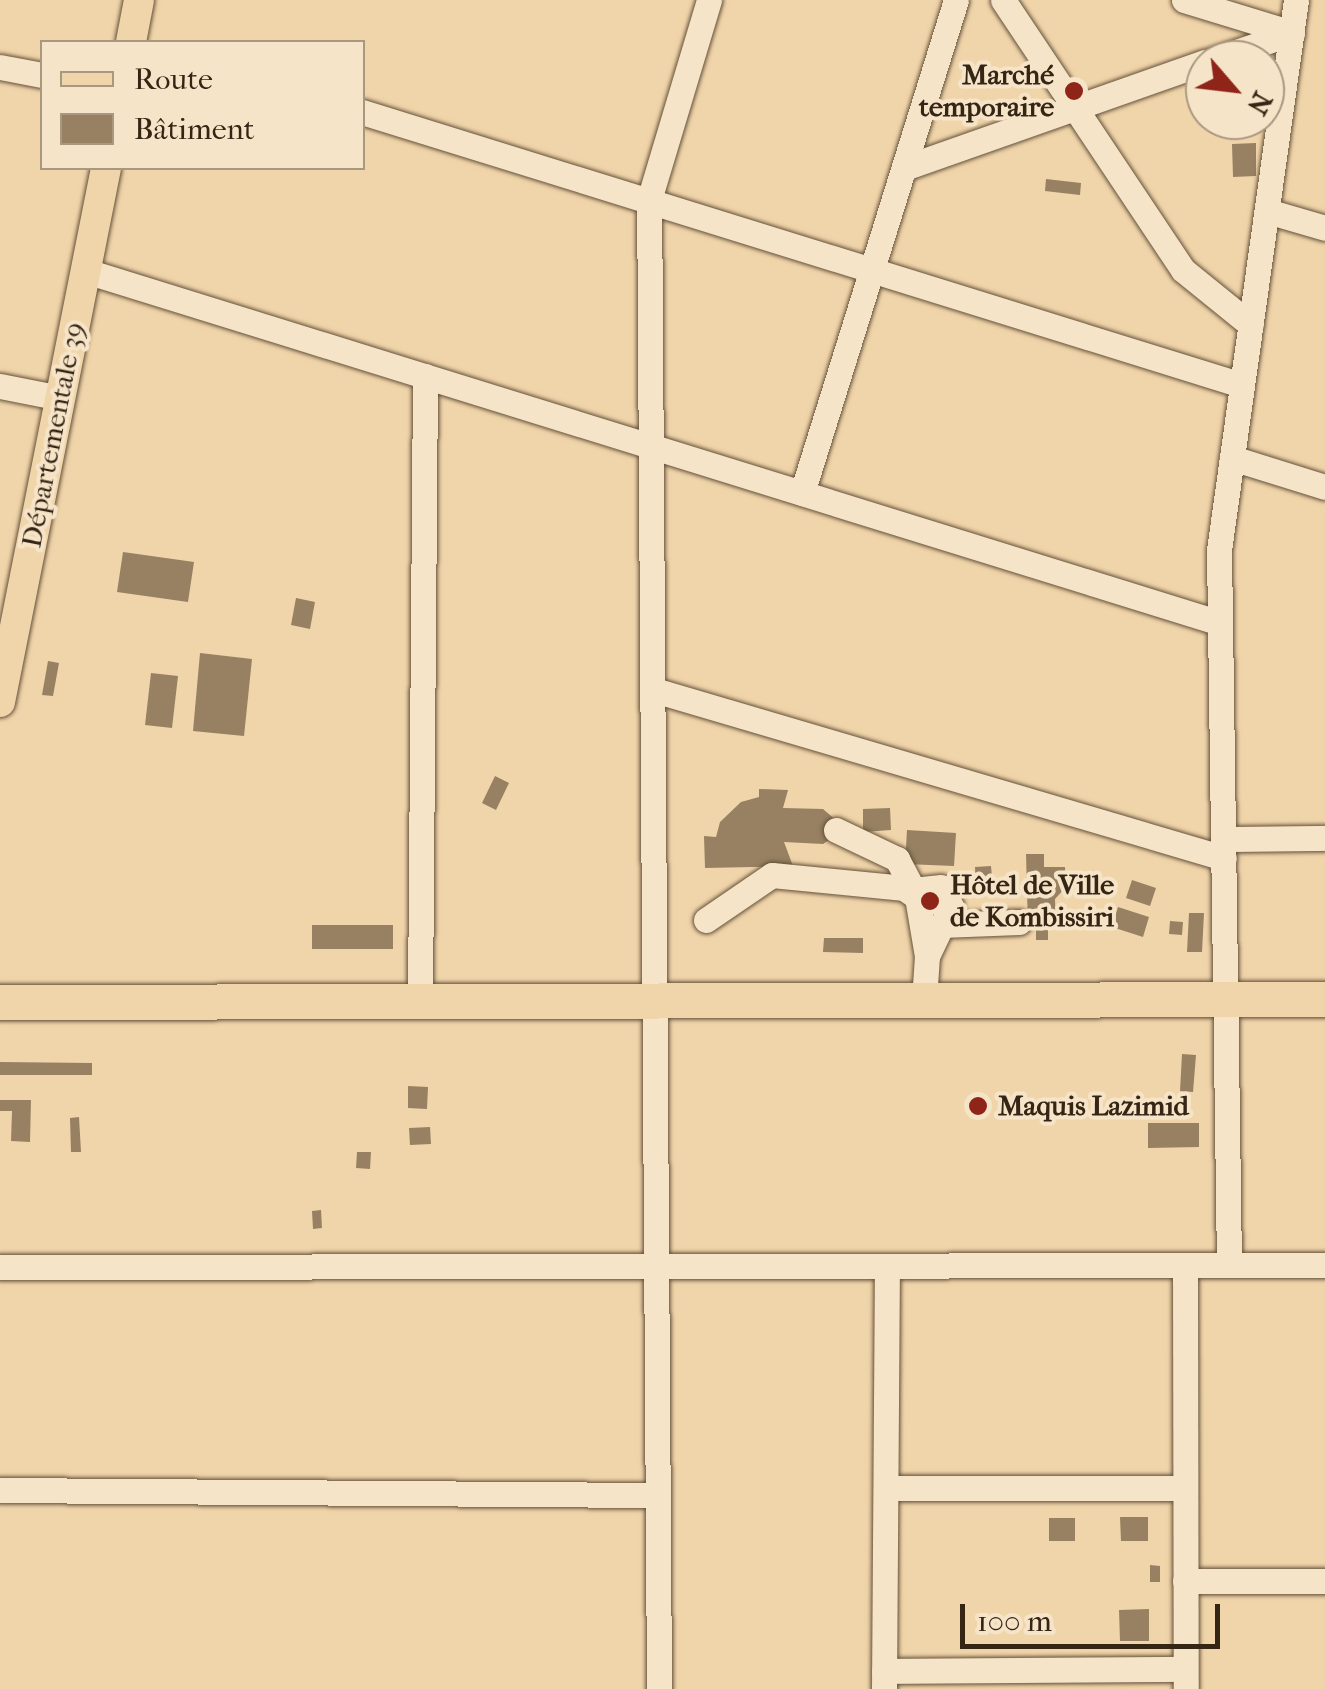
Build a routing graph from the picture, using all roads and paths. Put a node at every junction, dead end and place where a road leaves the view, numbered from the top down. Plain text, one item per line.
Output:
1 (139, 0) edge
2 (710, 0) edge
3 (956, 0) edge
4 (1003, 0) edge
5 (1184, 0) edge
6 (1296, 0) edge
7 (1292, 34) junction
8 (133, 40) edge
9 (1273, 40) edge
10 (0, 67) edge
11 (1185, 69) edge
12 (40, 75) edge
13 (1072, 106) junction
14 (365, 113) edge
15 (904, 168) junction
16 (106, 170) edge
17 (649, 200) junction
18 (1267, 211) junction
19 (1325, 228) edge
20 (872, 269) junction
21 (86, 271) junction
22 (1251, 325) junction
23 (424, 376) junction
24 (1242, 385) junction
25 (0, 386) edge
26 (61, 398) junction
27 (652, 447) junction
28 (1232, 458) junction
29 (1325, 487) edge
30 (802, 494) junction
31 (1220, 623) junction
32 (654, 690) junction
33 (0, 702) edge
34 (836, 830) dead end
35 (1325, 838) edge
36 (1223, 848) junction
37 (916, 897) junction
38 (706, 920) dead end
39 (1019, 922) dead end
40 (941, 925) junction
41 (927, 956) junction
42 (1225, 999) junction
43 (1325, 999) edge
44 (658, 1000) junction
45 (924, 1000) junction
46 (420, 1001) junction
47 (0, 1002) edge
48 (658, 1266) junction
49 (887, 1266) junction
50 (1185, 1266) junction
51 (1229, 1266) junction
52 (1325, 1266) edge
53 (0, 1267) edge
54 (886, 1488) junction
55 (1185, 1488) junction
56 (0, 1490) edge
57 (658, 1495) junction
58 (1185, 1581) junction
59 (1325, 1581) edge
60 (1186, 1679) edge
61 (884, 1680) edge
62 (658, 1689) edge

1 - 8 main road
2 - 17 street
3 - 15 street
4 - 13 street
5 - 7 street
6 - 7 street
7 - 9 street
7 - 18 street
10 - 12 street
11 - 13 street
13 - 15 street
13 - 22 street
14 - 17 street
15 - 20 street
16 - 21 main road, Départementale 39
17 - 20 street
17 - 27 street
18 - 19 street
18 - 22 street
20 - 24 street
20 - 30 street
21 - 23 street
21 - 26 main road, Départementale 39
22 - 24 street
23 - 27 street
23 - 46 street
24 - 28 street
25 - 26 street
26 - 33 main road, Départementale 39
27 - 30 street
27 - 32 street
28 - 29 street
28 - 31 street
30 - 31 street
31 - 36 street
32 - 36 street
32 - 44 street
34 - 37 street
35 - 36 street
36 - 42 street
37 - 38 street
37 - 40 street
37 - 41 street
39 - 40 street
40 - 41 street
41 - 45 street
42 - 43 highway
42 - 45 highway
42 - 51 street
44 - 45 highway
44 - 46 highway
44 - 48 street
46 - 47 highway
48 - 49 street
48 - 53 street
48 - 57 street
49 - 50 street
49 - 54 street
50 - 51 street
50 - 55 street
51 - 52 street
54 - 55 street
54 - 61 street
55 - 58 street
56 - 57 street
57 - 62 street
58 - 59 street
58 - 60 street
60 - 61 street

